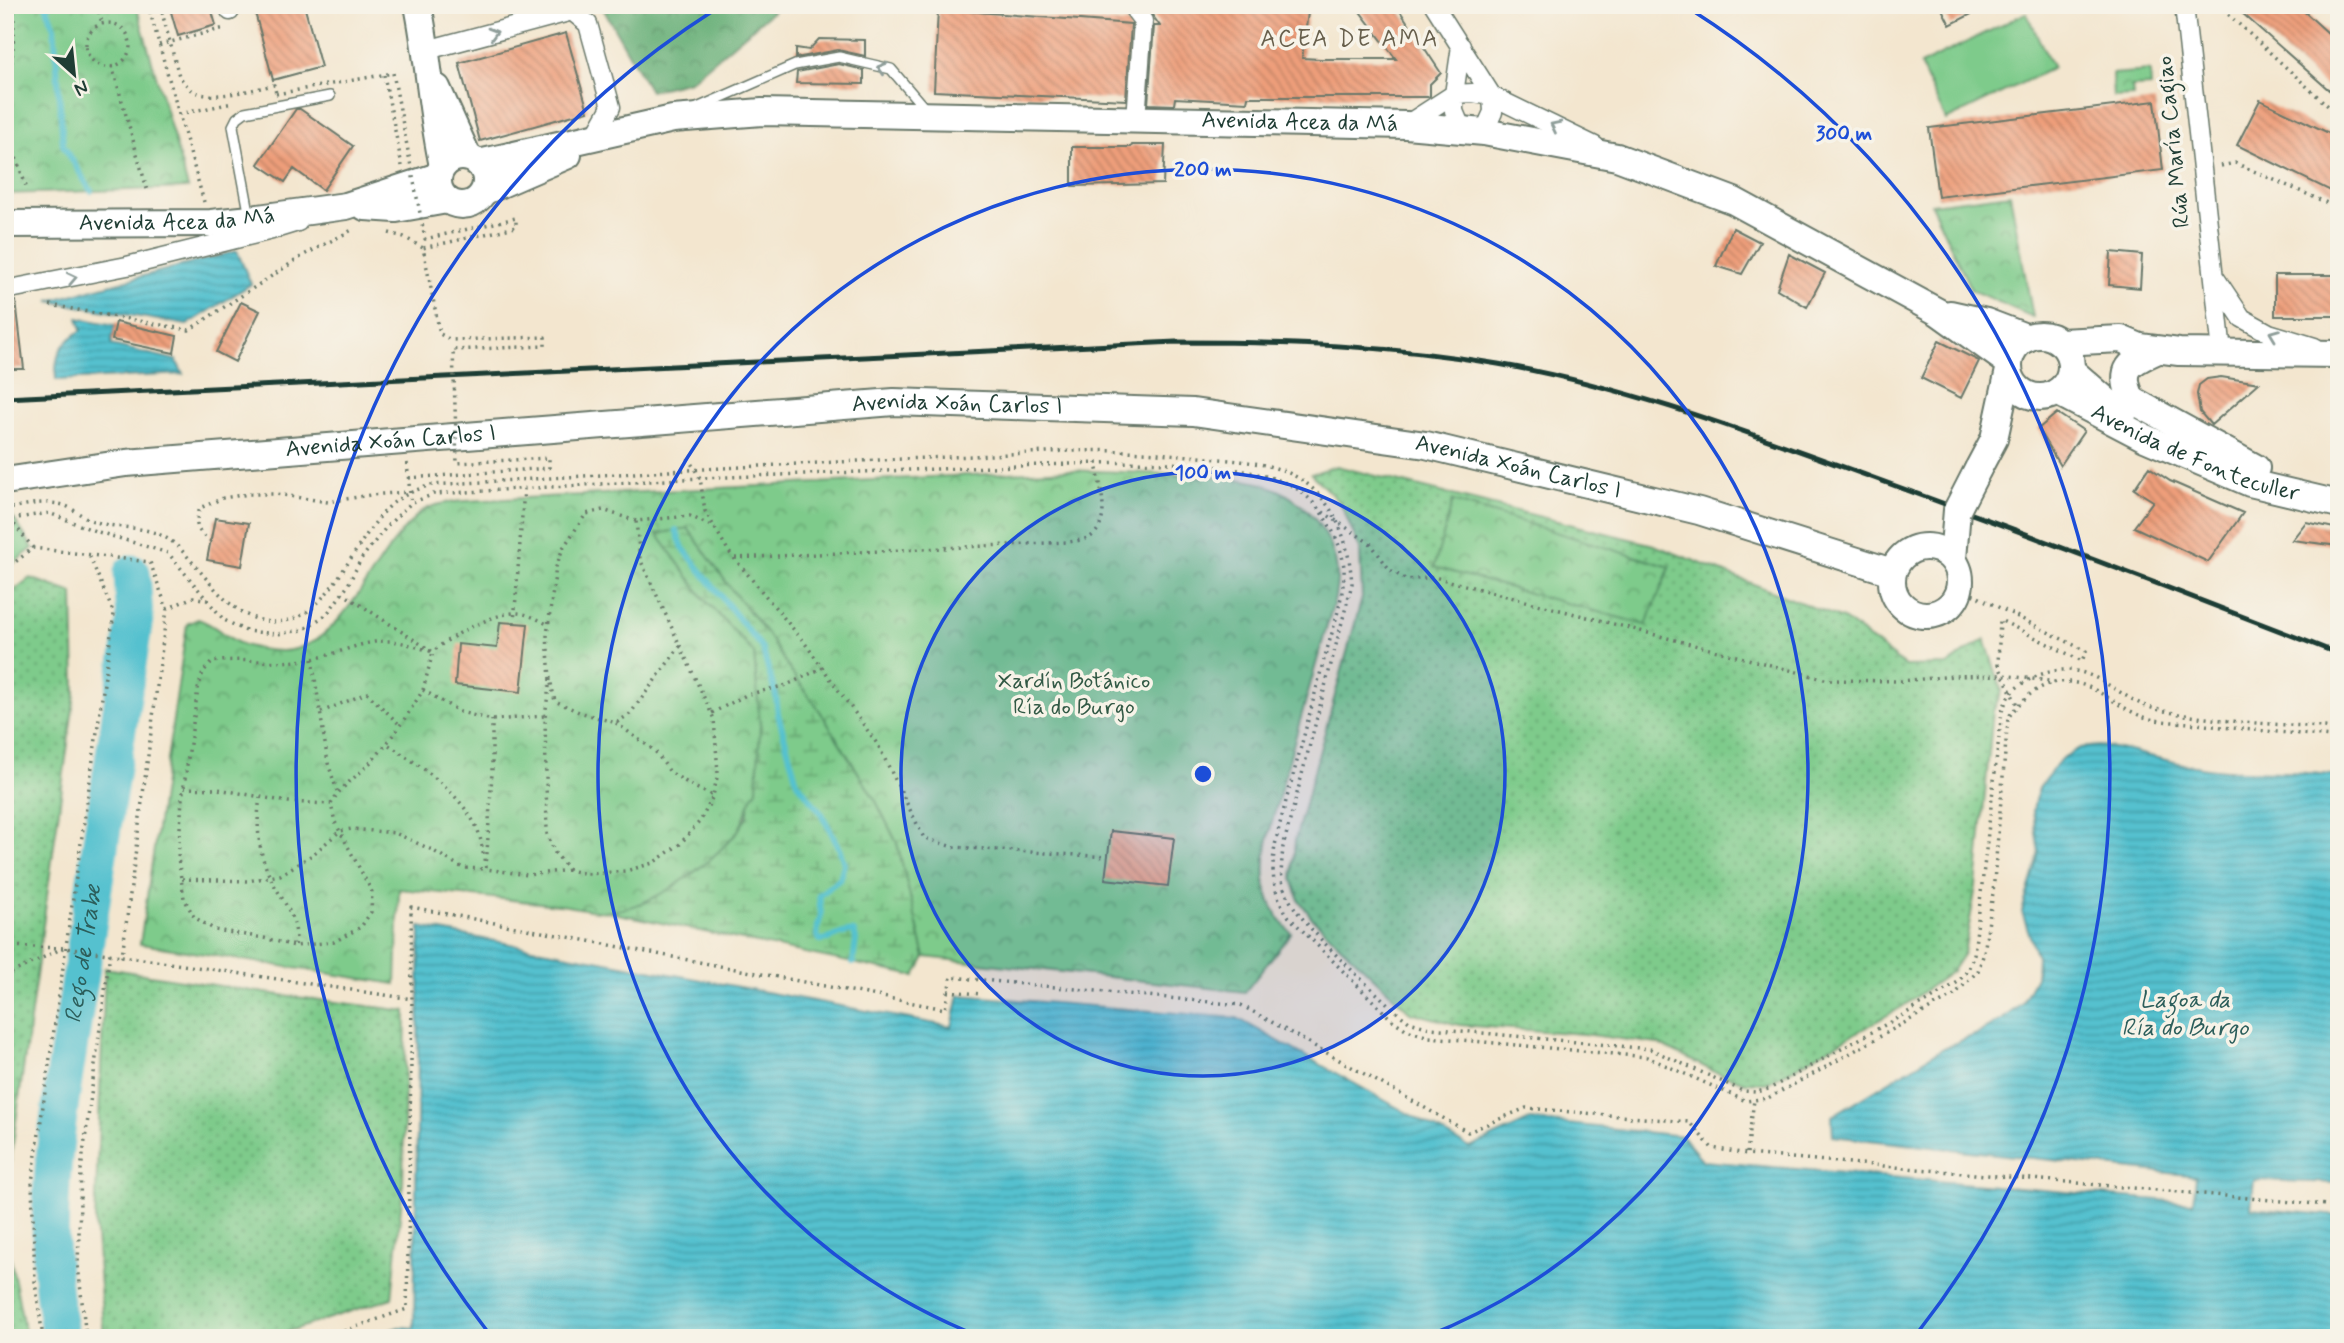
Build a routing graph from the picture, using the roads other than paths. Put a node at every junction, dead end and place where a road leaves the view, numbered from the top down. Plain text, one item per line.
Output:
1 (418, 5) edge
2 (1131, 5) edge
3 (1434, 5) edge
4 (2184, 5) edge
5 (1461, 47) junction
6 (428, 60) junction
7 (1454, 93) junction
8 (330, 96) dead end
9 (1492, 96) junction
10 (929, 114) junction
11 (673, 119) junction
12 (1136, 119) junction
13 (1406, 125) junction
14 (624, 131) junction
15 (1473, 131) junction
16 (594, 137) junction
17 (1616, 157) junction
18 (455, 172) junction
19 (485, 191) junction
20 (352, 216) junction
21 (251, 219) junction
22 (5, 224) edge
23 (2213, 274) junction
24 (5, 290) edge
25 (1938, 312) junction
26 (2028, 338) junction
27 (2149, 349) junction
28 (2222, 352) junction
29 (2339, 354) edge
30 (2009, 366) junction
31 (2059, 372) junction
32 (1994, 439) junction
33 (2267, 474) junction
34 (5, 481) edge
35 (2339, 490) edge
36 (2339, 504) edge
37 (1957, 510) junction
38 (1928, 546) junction
39 (1953, 559) junction
40 (1892, 572) junction

1 - 6 main road
2 - 12 street
3 - 5 street
4 - 23 street, Rúa María Cagiao
5 - 7 street
5 - 9 street
6 -> 16 street
6 - 18 main road
7 - 9 street
7 - 13 street
7 - 15 street
8 - 21 lane
9 - 15 street
17 -> 9 street
10 - 11 main road, Avenida Acea da Má
10 -> 11 lane
10 - 12 main road, Avenida Acea da Má
11 - 14 main road, Avenida Acea da Má
12 - 13 main road, Avenida Acea da Má
13 - 15 main road, Avenida Acea da Má
14 - 16 main road
14 - 19 main road
15 - 17 main road, Avenida Acea da Má
16 - 18 main road
17 - 25 main road, Avenida Acea da Má
18 - 19 main road
18 - 19 main road
18 - 20 main road, Avenida Acea da Má
20 - 21 main road, Avenida Acea da Má
24 -> 20 street
21 - 22 main road, Avenida Acea da Má
23 - 28 street, Rúa María Cagiao
29 -> 23 street, Rúa María Cagiao
25 - 26 main road, Avenida Acea da Má
25 - 30 main road, Avenida Acea da Má
26 - 30 main road
26 - 31 main road, Avenida Acea da Má
27 - 28 main road
27 - 31 main road
27 - 33 main road
28 - 29 main road
30 - 31 main road, Avenida Acea da Má
30 - 32 main road
31 - 32 main road
31 - 33 main road, Avenida de Fonteculler
31 - 36 main road, Avenida de Fonteculler
32 - 37 main road, bridge
33 - 35 main road, Avenida de Fonteculler
34 - 40 main road, Avenida Xoán Carlos I
37 - 38 main road
37 - 39 main road
38 - 39 main road
38 - 40 main road
39 - 40 main road

